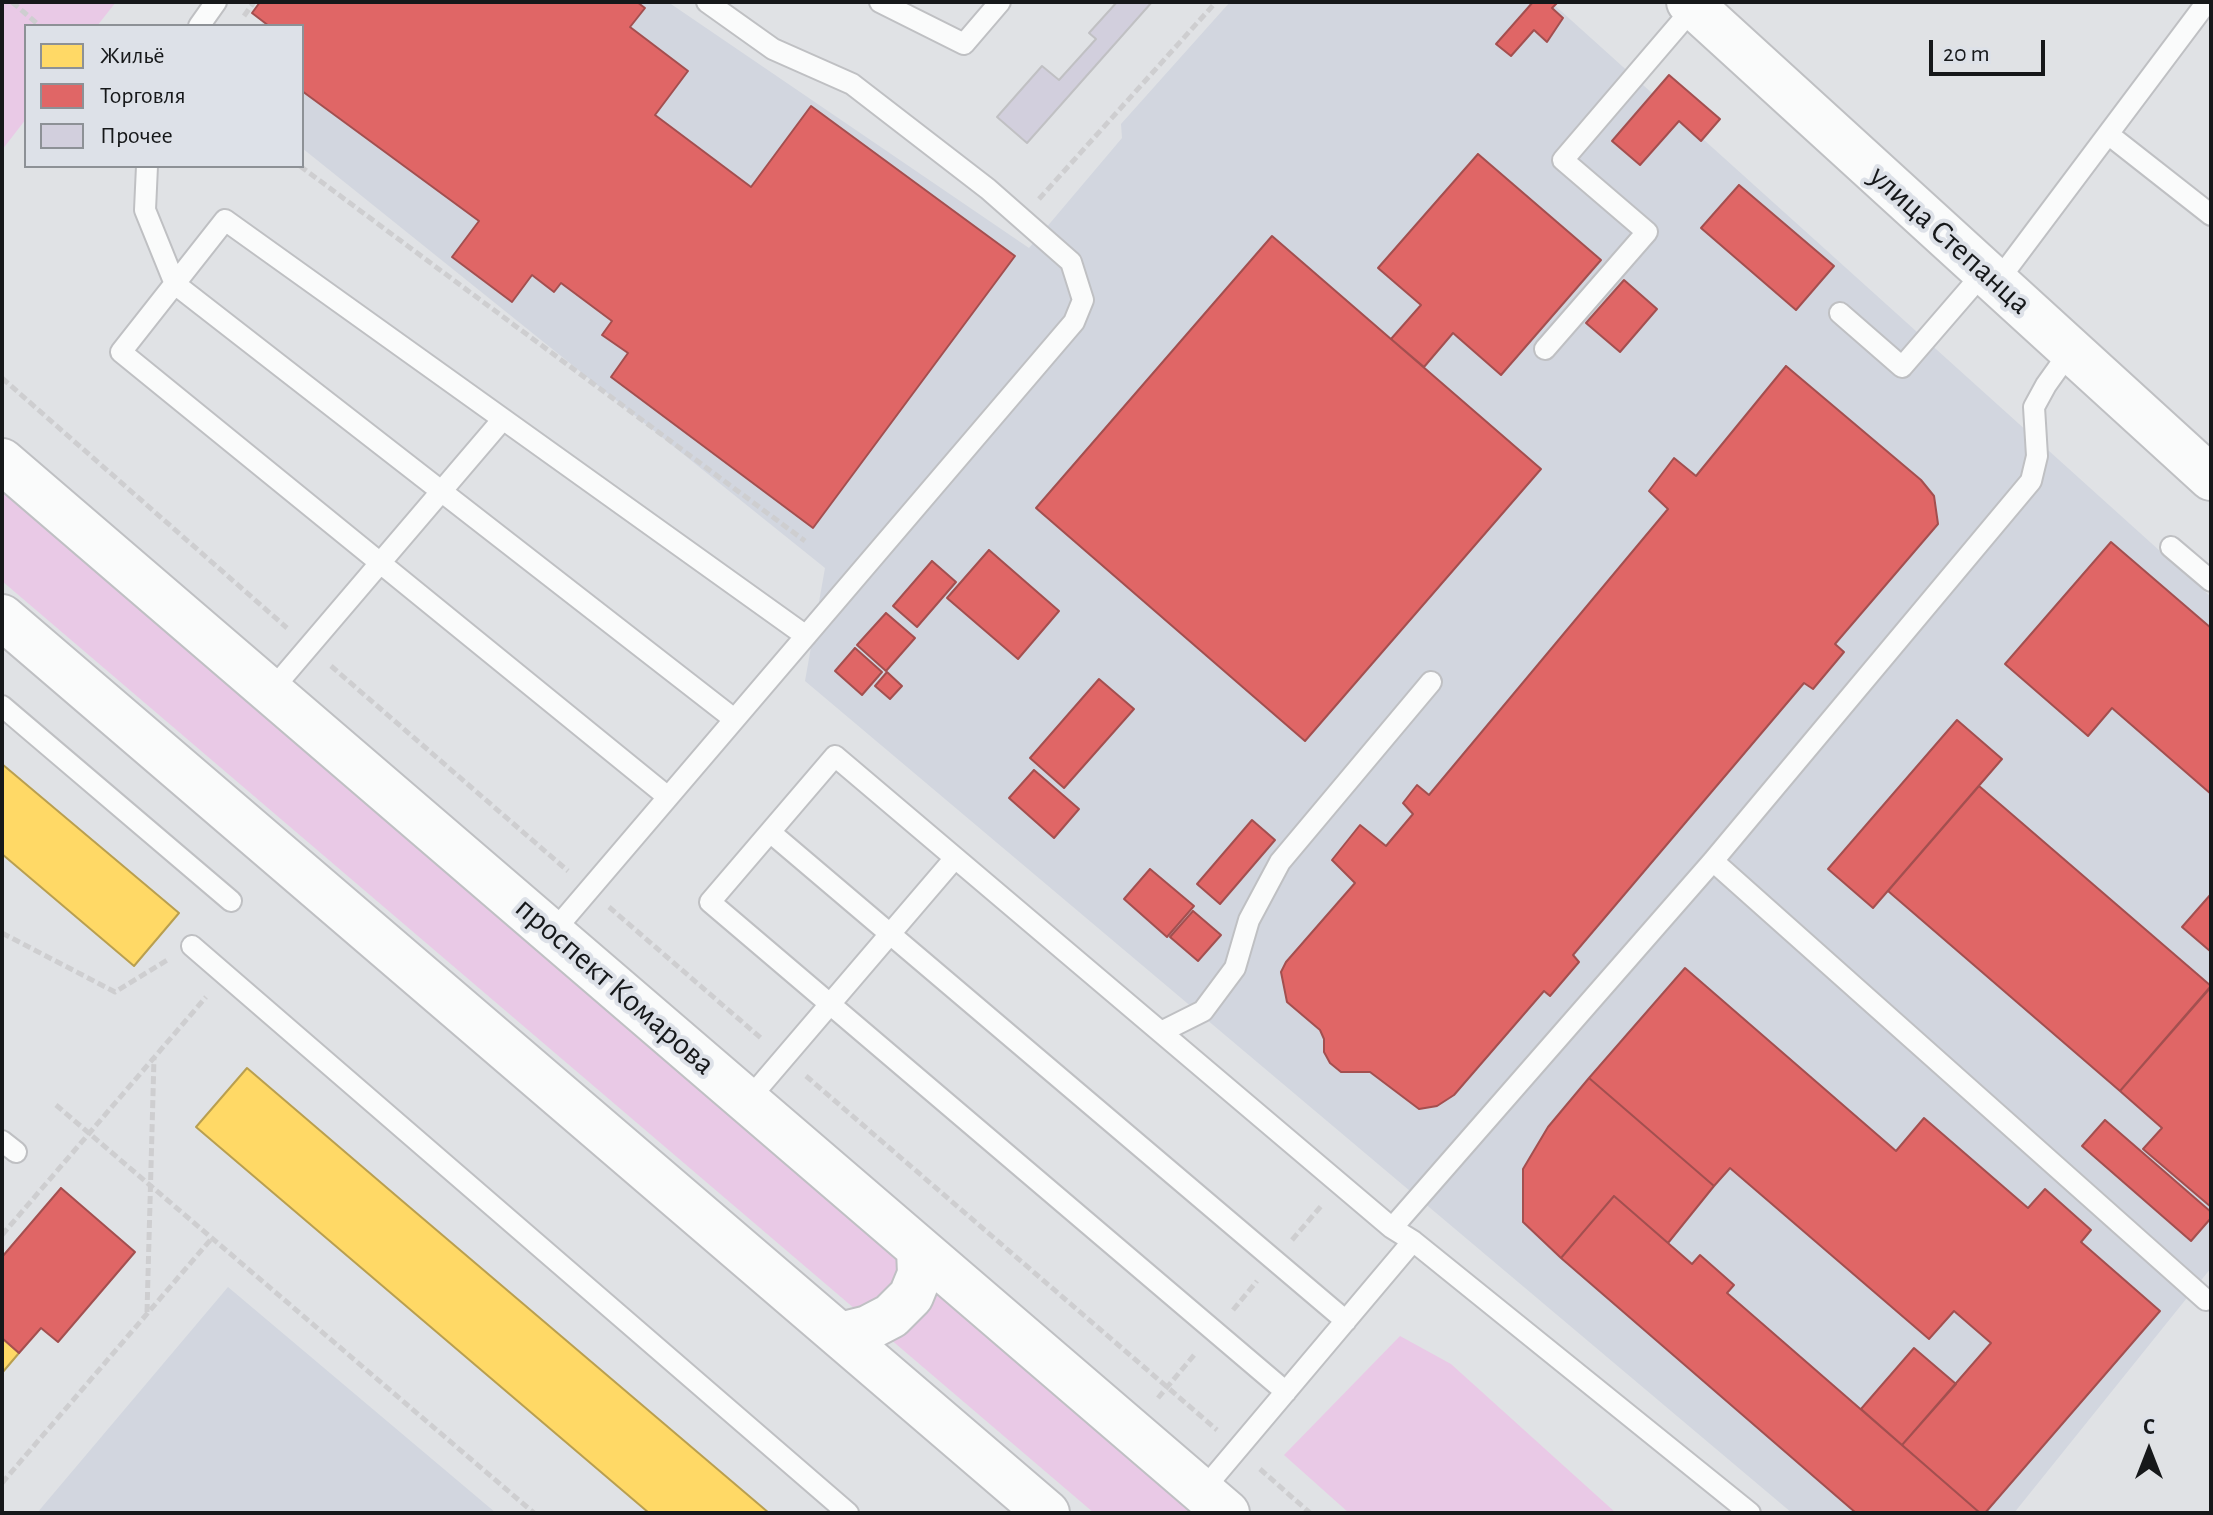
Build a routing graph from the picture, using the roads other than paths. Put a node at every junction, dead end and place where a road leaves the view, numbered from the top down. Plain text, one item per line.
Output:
1 (216, 2) edge
2 (707, 2) edge
3 (880, 2) edge
4 (1000, 2) edge
5 (2207, 2) edge
6 (1692, 4) edge
7 (200, 24) edge
8 (2108, 134) junction
9 (147, 168) edge
10 (2211, 215) edge
11 (1991, 277) junction
12 (175, 284) junction
13 (1840, 313) dead end
14 (1545, 349) dead end
15 (2071, 350) junction
16 (503, 419) junction
17 (2, 461) edge
18 (2211, 478) edge
19 (441, 491) junction
20 (2171, 547) dead end
21 (380, 563) junction
22 (2211, 581) edge
23 (2, 617) edge
24 (806, 636) junction
25 (1431, 682) dead end
26 (270, 692) junction
27 (2, 706) edge
28 (734, 719) junction
29 (668, 797) junction
30 (770, 832) junction
31 (955, 858) junction
32 (1713, 861) junction
33 (231, 901) dead end
34 (553, 932) junction
35 (890, 934) junction
36 (192, 946) road end
37 (830, 1004) junction
38 (1161, 1032) junction
39 (748, 1100) junction
40 (1392, 1228) junction
41 (1413, 1241) junction
42 (919, 1249) junction
43 (2206, 1300) dead end
44 (1346, 1321) junction
45 (840, 1335) junction
46 (1286, 1392) junction
47 (1215, 1502) edge
48 (848, 1513) edge
49 (1047, 1513) edge
50 (1750, 1513) edge

1 - 7 lane
2 - 24 lane
3 - 4 lane
5 - 8 lane
6 - 11 main road, улица Степанца
6 - 14 lane
8 - 10 lane
8 - 11 lane
9 - 12 lane
11 - 13 lane
11 - 15 main road, улица Степанца
12 - 16 lane
12 - 19 lane
12 - 21 lane
15 - 18 main road, улица Степанца
15 - 32 lane
16 - 19 lane
16 - 24 lane
17 - 26 main road, проспект Комарова
19 - 21 lane
19 - 28 lane
20 - 22 lane
21 - 26 lane
21 - 29 lane
23 - 45 main road
24 - 28 lane
25 - 38 lane
26 - 34 main road, проспект Комарова
27 - 33 lane
28 - 29 lane
29 - 34 lane
30 - 31 lane
30 - 35 lane
30 - 37 lane
31 - 35 lane
31 - 38 lane
32 - 40 lane
32 - 43 lane
34 - 39 main road, проспект Комарова
35 - 37 lane
35 - 44 lane
36 - 48 lane
37 - 39 lane
37 - 46 lane
38 - 40 lane
39 - 42 main road, проспект Комарова
40 - 41 lane
41 - 44 lane
41 - 50 lane
42 - 45 main road
42 - 47 main road, проспект Комарова
44 - 46 lane
45 - 49 main road
46 - 47 lane

